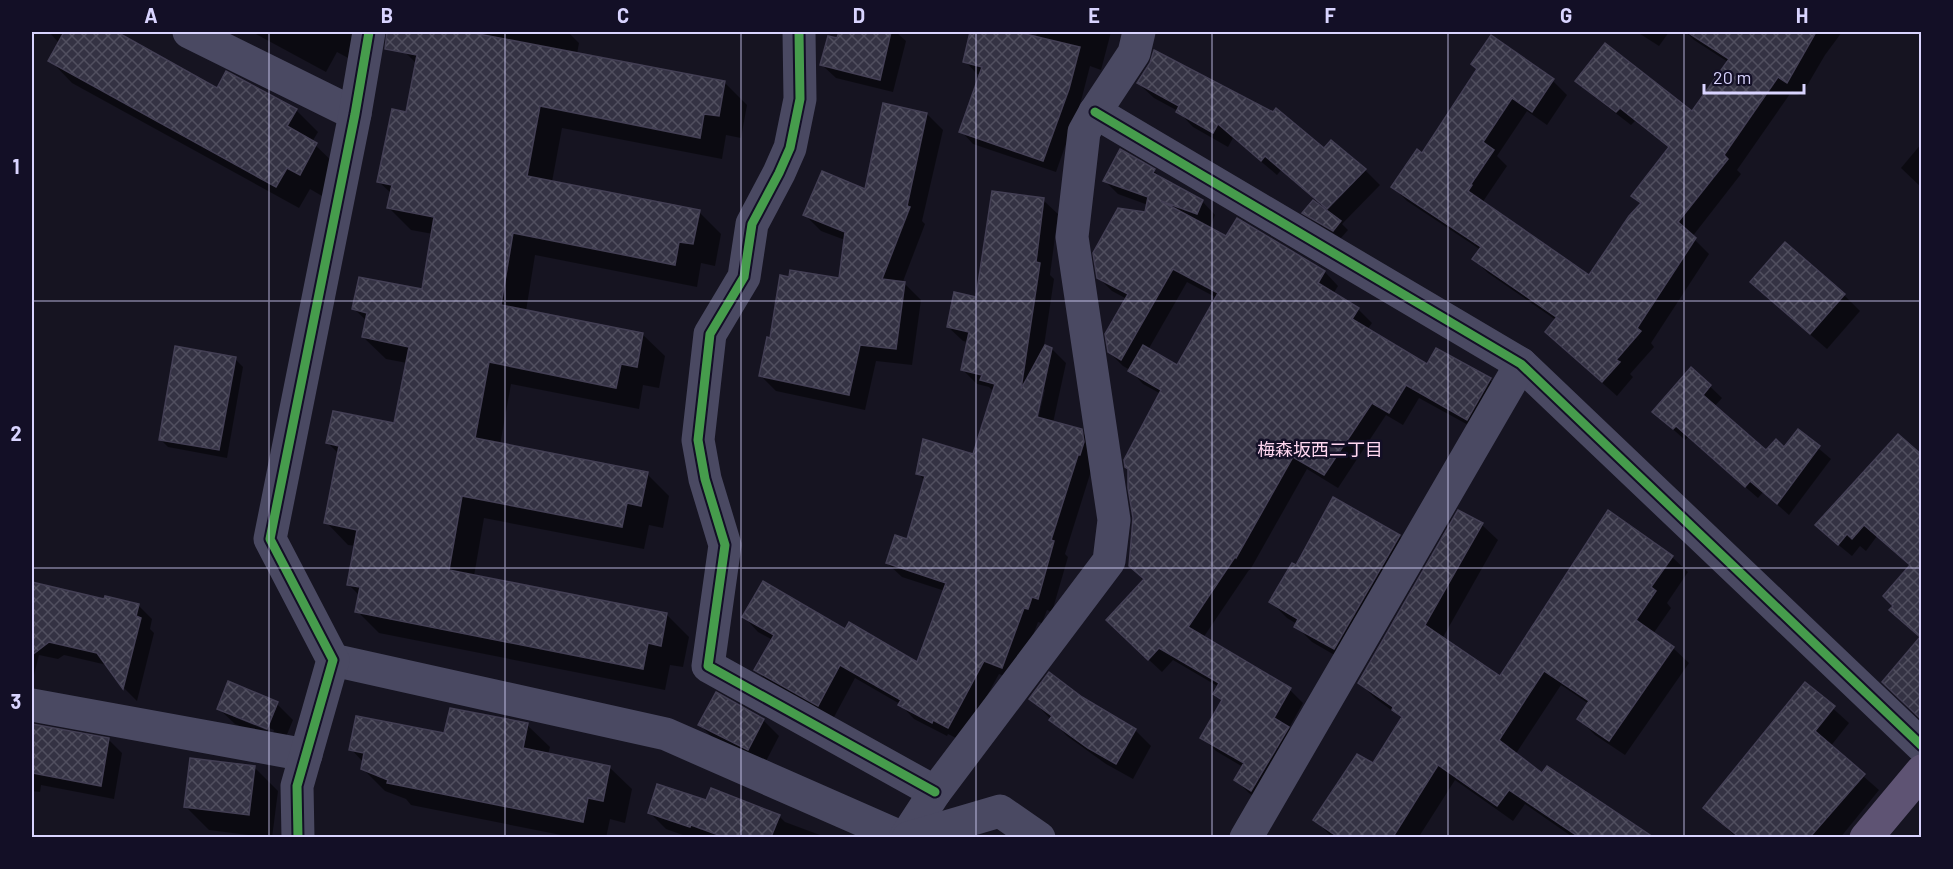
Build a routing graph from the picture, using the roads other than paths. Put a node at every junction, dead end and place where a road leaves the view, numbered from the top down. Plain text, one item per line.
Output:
1 (189, 32) edge
2 (369, 32) edge
3 (799, 32) edge
4 (1139, 32) edge
5 (1095, 112) junction
6 (355, 114) junction
7 (1521, 364) junction
8 (333, 660) junction
9 (32, 705) edge
10 (1922, 746) edge
11 (306, 755) junction
12 (1922, 771) edge
13 (935, 792) junction
14 (298, 837) edge
15 (905, 837) edge
16 (1039, 837) edge
17 (1246, 837) edge
18 (1866, 837) edge

1 - 6 street
2 - 6 street
3 - 13 street
4 - 5 street
5 - 7 street
5 - 13 street
6 - 8 street
7 - 10 street
7 - 17 street
8 - 11 street
8 - 15 street
9 - 11 street
11 - 14 street
12 - 18 main road
13 - 15 street
15 - 16 street

